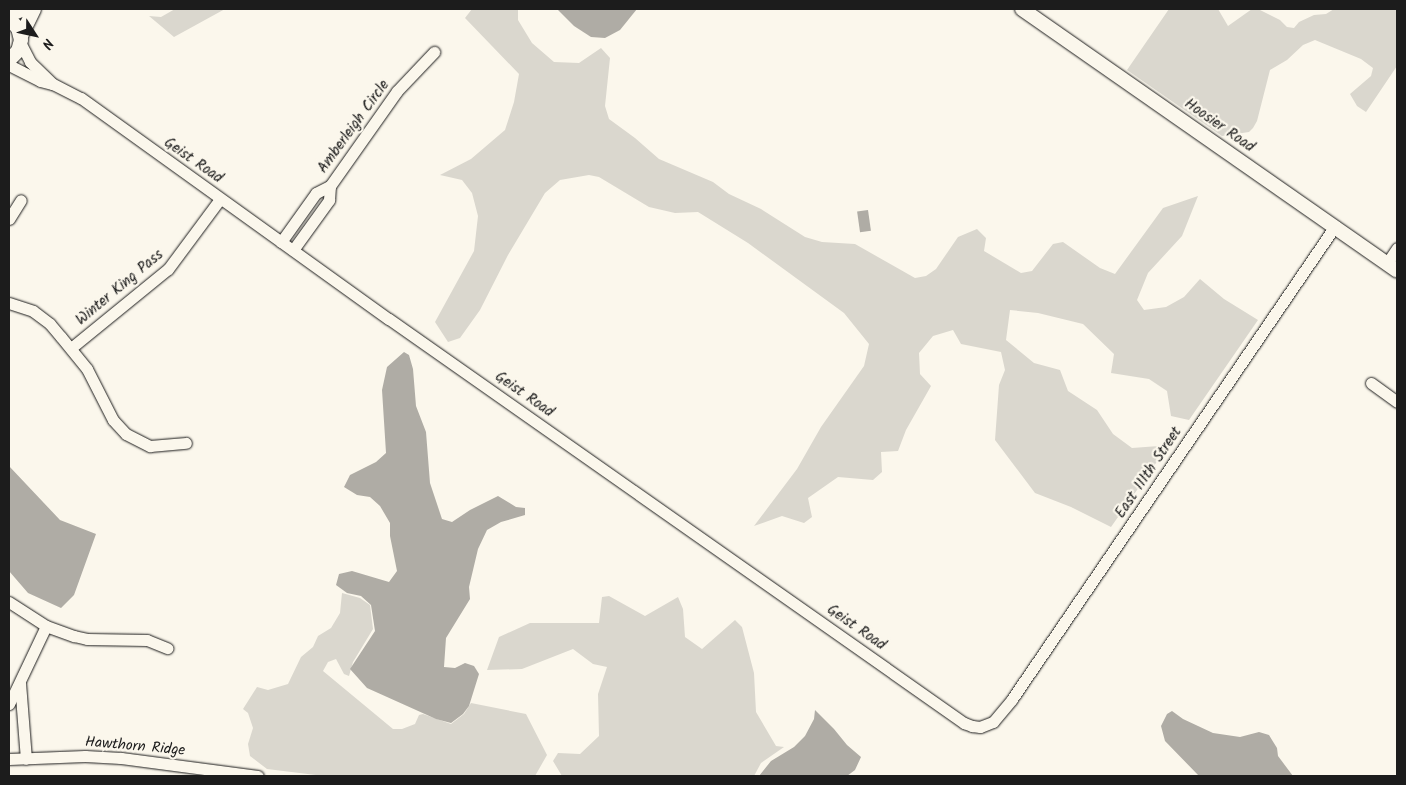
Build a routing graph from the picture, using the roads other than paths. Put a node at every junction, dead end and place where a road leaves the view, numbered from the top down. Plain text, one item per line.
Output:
1 (24, 9) edge
2 (34, 9) edge
3 (1022, 9) edge
4 (9, 15) edge
5 (9, 20) edge
6 (21, 40) junction
7 (434, 52) dead end
8 (9, 60) edge
9 (9, 66) edge
10 (53, 84) junction
11 (330, 186) junction
12 (220, 199) junction
13 (21, 200) dead end
14 (9, 218) edge
15 (1335, 226) junction
16 (281, 242) junction
17 (1397, 248) edge
18 (293, 250) junction
19 (1392, 267) edge
20 (9, 303) edge
21 (71, 348) junction
22 (1371, 383) dead end
23 (1397, 402) edge
24 (186, 444) dead end
25 (9, 602) edge
26 (46, 626) junction
27 (167, 648) dead end
28 (20, 679) junction
29 (9, 704) edge
30 (980, 727) joint
31 (9, 759) edge
32 (26, 759) junction
33 (185, 771) edge
34 (211, 773) edge
35 (258, 776) edge

1 - 4 street
2 - 6 street
3 - 15 street, Hoosier Road
5 - 6 street
6 - 8 street
6 - 10 street, Geist Road
7 - 11 street, Amberleigh Circle
9 - 10 street, Geist Road
10 - 12 street, Geist Road
11 - 16 street
11 - 18 street, Amberleigh Circle
12 - 16 street, Geist Road
12 - 21 street, Winter King Pass
13 - 14 street
15 - 19 street, Hoosier Road
15 - 30 street, East 111th Street
16 - 18 street, Geist Road
17 - 19 street
18 - 30 street, Geist Road
20 - 21 street
21 - 24 street
22 - 23 street
25 - 26 street
26 - 27 street
26 - 28 street
28 - 29 street
28 - 32 street
31 - 32 street, Hawthorn Ridge
32 - 33 street, Hawthorn Ridge
33 - 34 street, Hawthorn Ridge
34 - 35 street, Hawthorn Ridge

